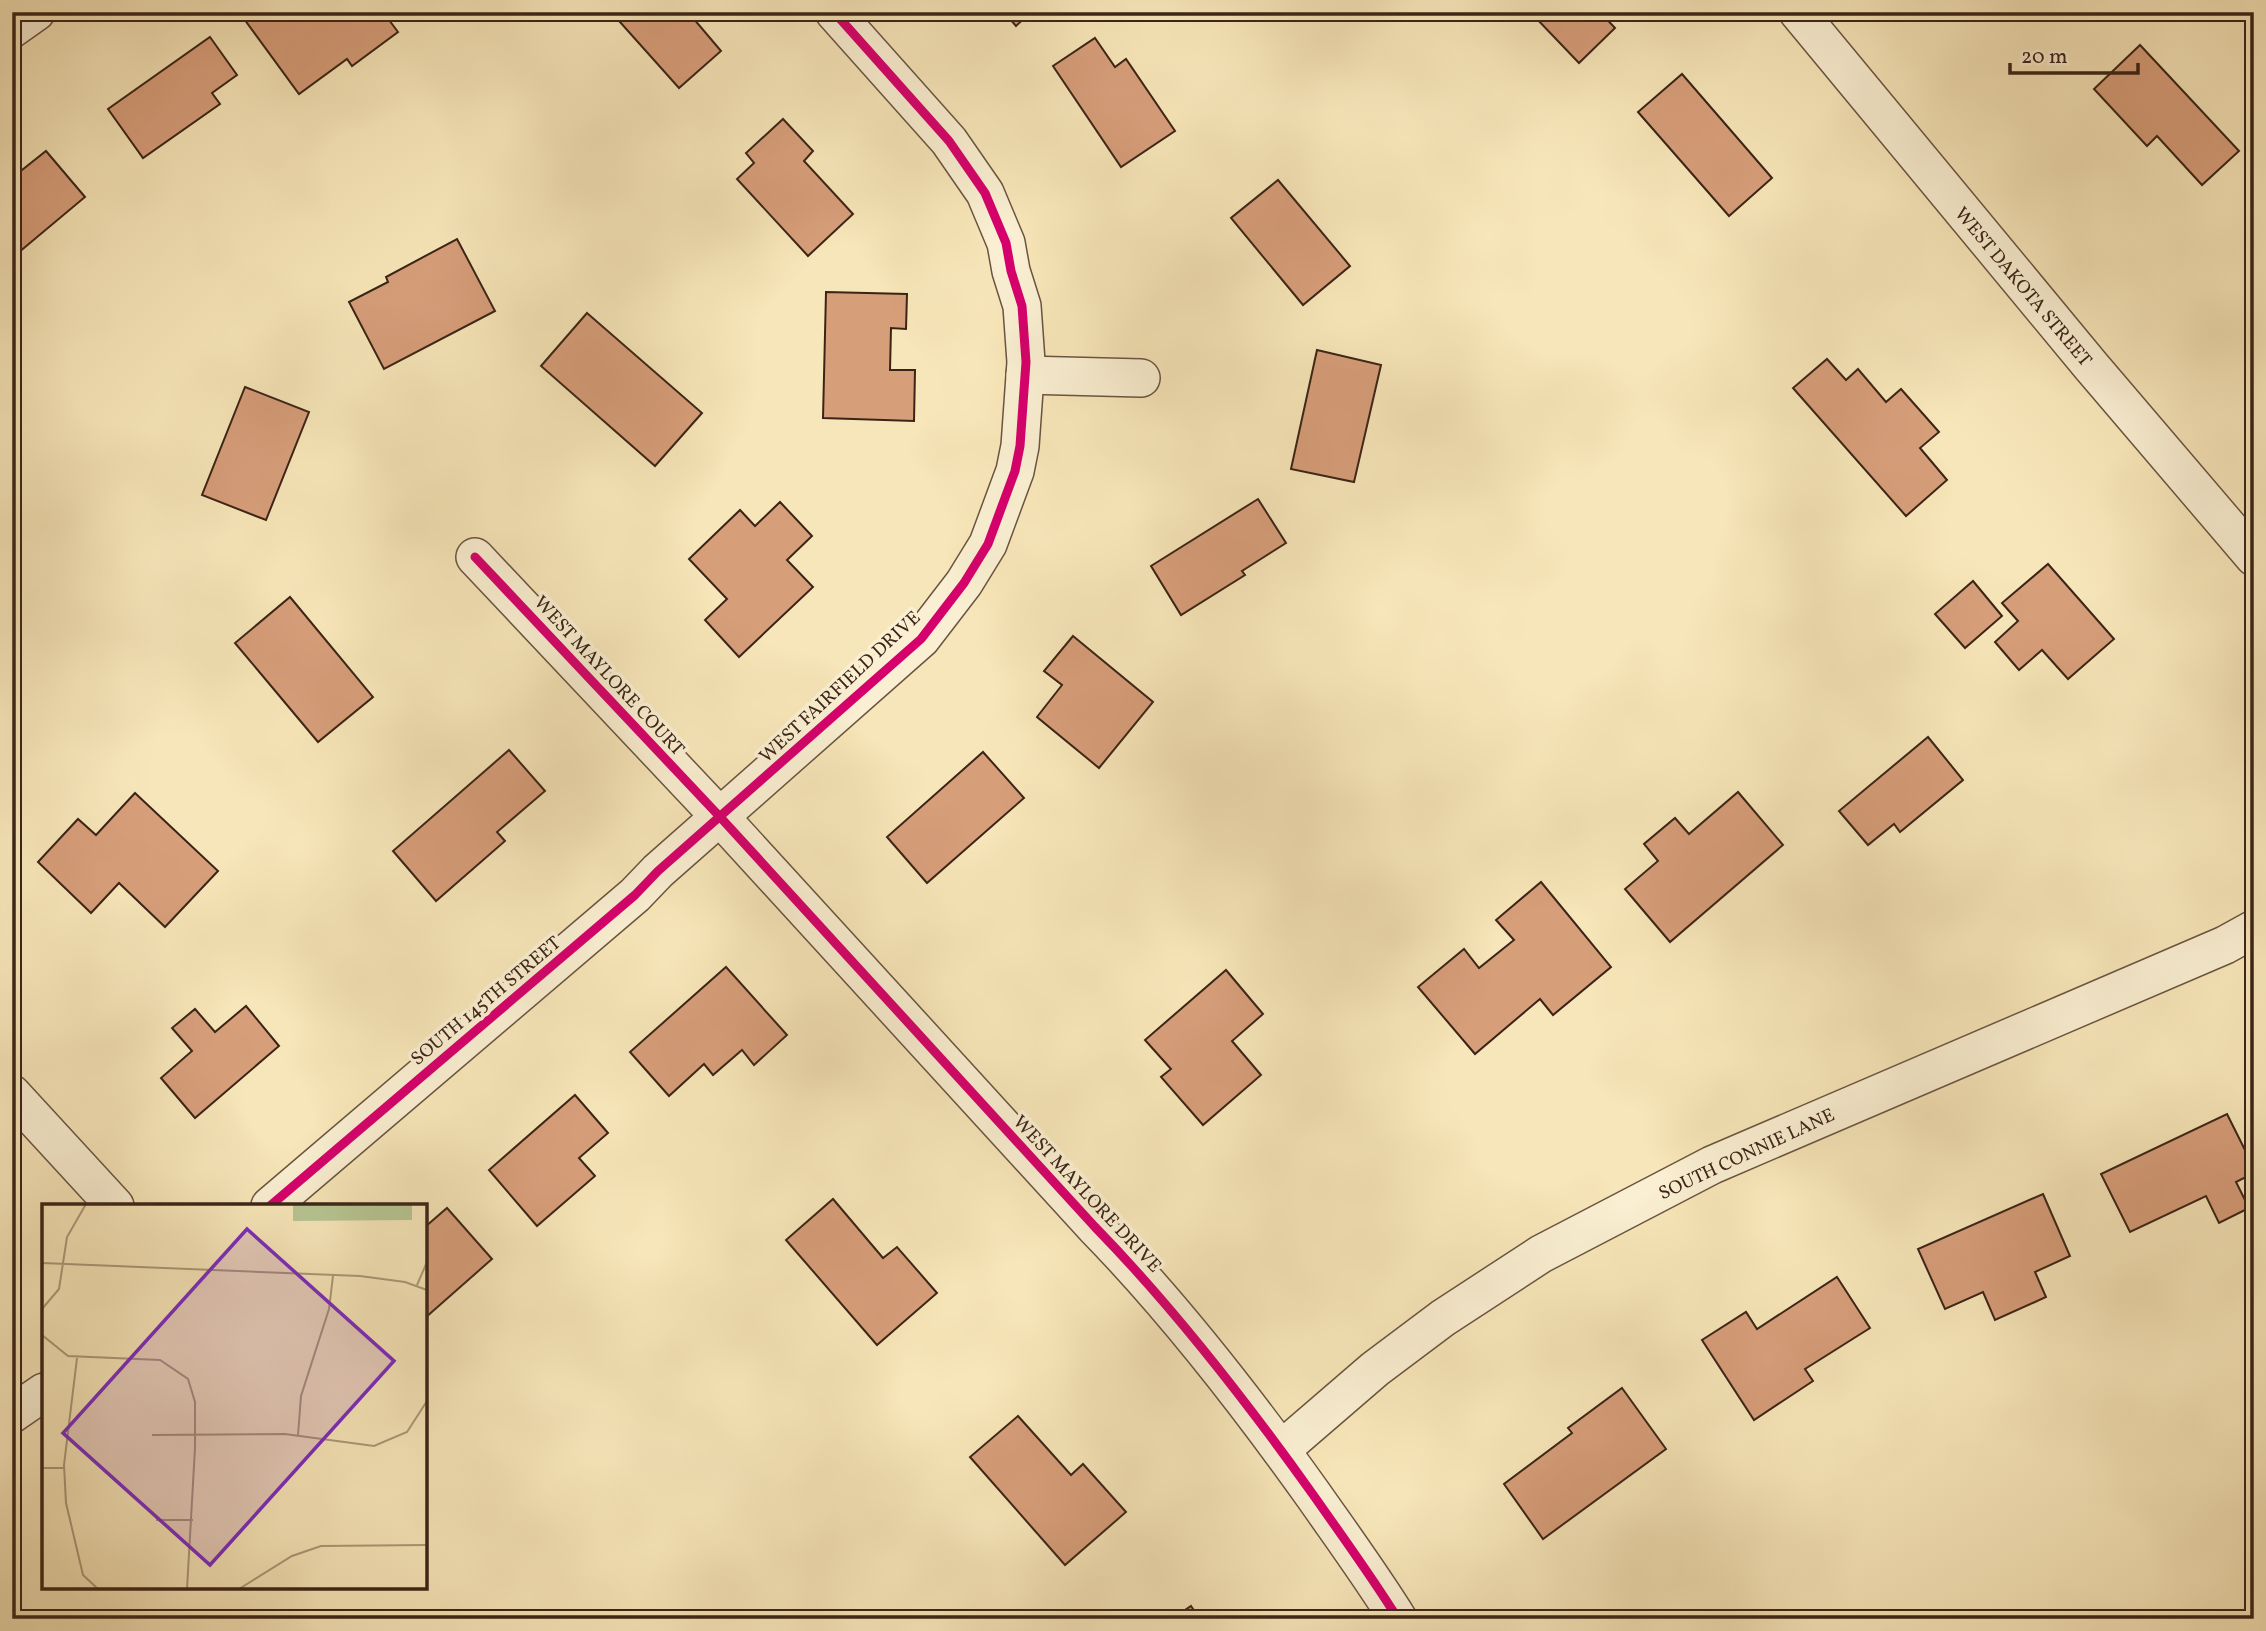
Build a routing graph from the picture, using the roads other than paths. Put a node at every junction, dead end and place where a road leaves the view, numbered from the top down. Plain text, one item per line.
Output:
1 (36, 12) edge
2 (834, 12) edge
3 (1798, 12) edge
4 (12, 29) edge
5 (1025, 375) junction
6 (1141, 379) dead end
7 (475, 556) dead end
8 (2254, 557) edge
9 (721, 818) junction
10 (2254, 929) edge
11 (12, 1094) edge
12 (113, 1204) edge
13 (272, 1204) edge
14 (42, 1393) edge
15 (12, 1414) edge
16 (1281, 1450) junction
17 (1398, 1619) edge

1 - 4 street
2 - 5 street, WEST FAIRFIELD DRIVE
3 - 8 street, WEST DAKOTA STREET
5 - 6 street
5 - 9 street, WEST FAIRFIELD DRIVE
7 - 9 street, WEST MAYLORE COURT
9 - 13 street, SOUTH 145TH STREET
9 - 16 street, WEST MAYLORE DRIVE
10 - 16 street, SOUTH CONNIE LANE
11 - 12 street
14 - 15 street
16 - 17 street, WEST MAYLORE DRIVE

